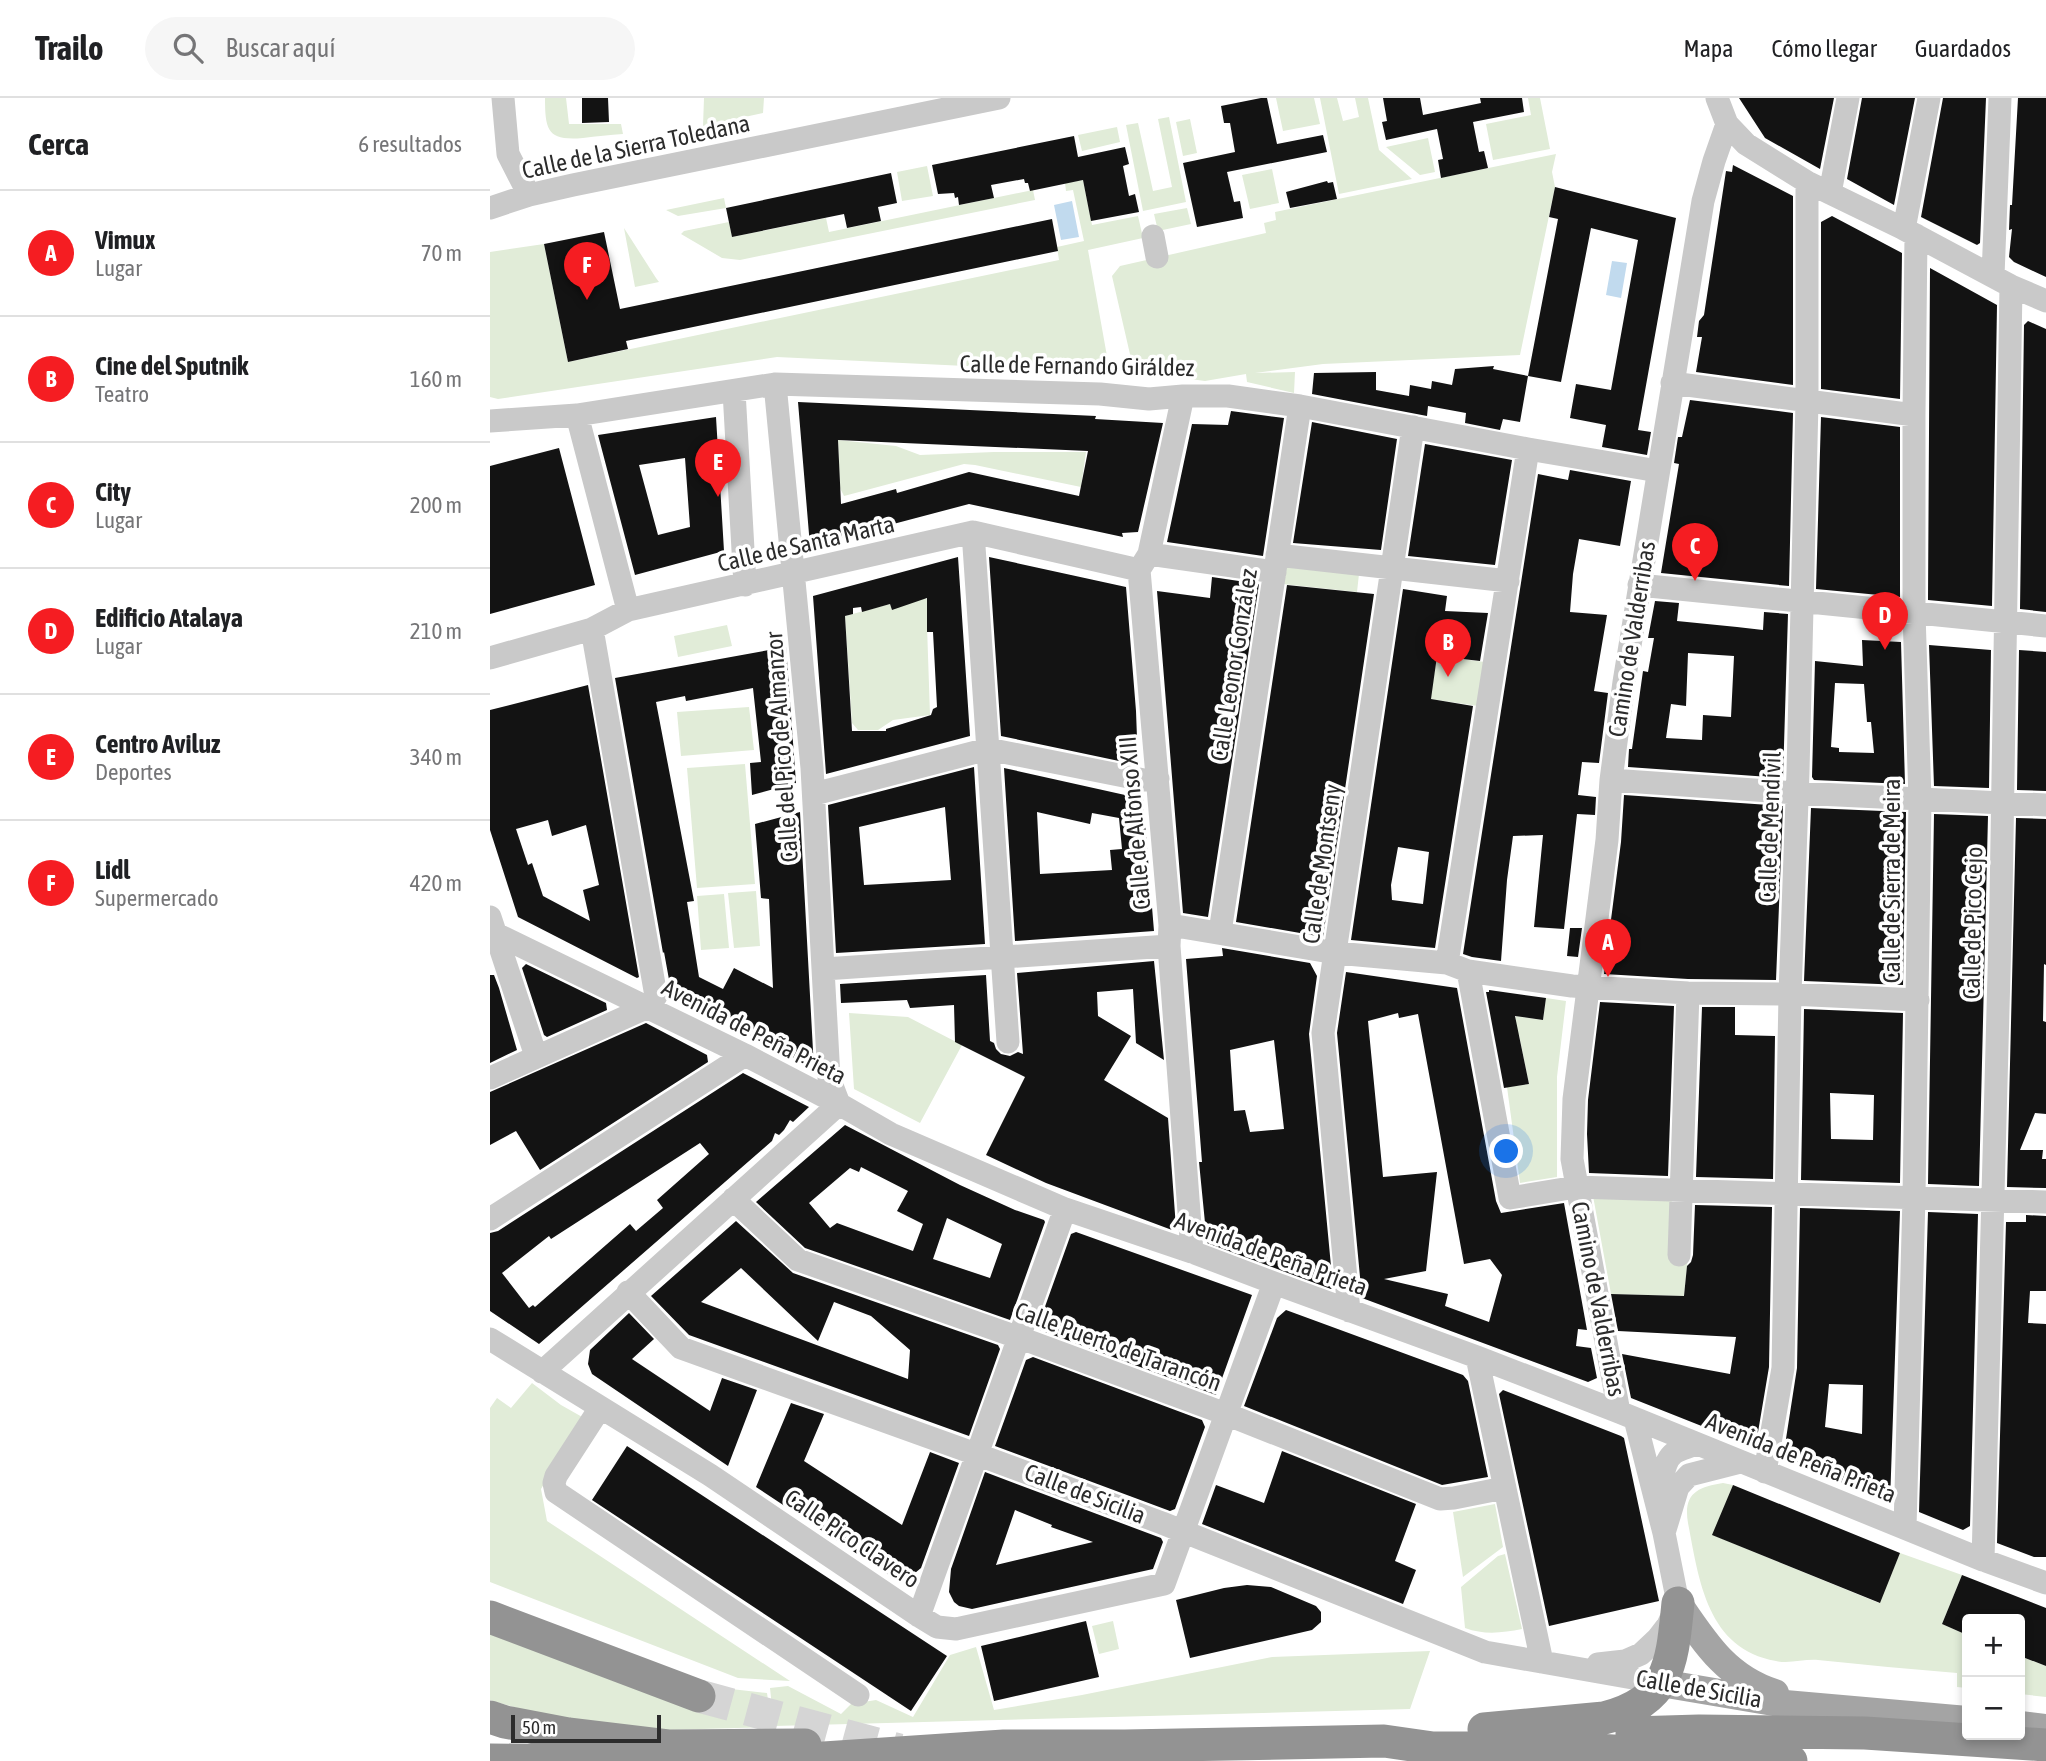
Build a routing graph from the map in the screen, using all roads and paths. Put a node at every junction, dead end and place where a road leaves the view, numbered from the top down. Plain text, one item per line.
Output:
1 (503, 98) edge
2 (999, 98) edge
3 (1717, 98) edge
4 (1848, 98) edge
5 (1929, 98) edge
6 (2000, 98) edge
7 (1727, 124) junction
8 (1807, 182) junction
9 (1830, 193) junction
10 (529, 195) junction
11 (490, 208) edge
12 (1910, 232) junction
13 (2002, 281) junction
14 (2046, 301) edge
15 (1672, 383) junction
16 (775, 384) junction
17 (734, 391) junction
18 (1183, 396) junction
19 (1807, 402) junction
20 (1300, 406) junction
21 (577, 415) junction
22 (1914, 415) junction
23 (490, 421) edge
24 (1413, 427) junction
25 (1528, 449) junction
26 (1658, 471) junction
27 (973, 533) junction
28 (1144, 562) junction
29 (1276, 564) junction
30 (1393, 568) junction
31 (793, 574) junction
32 (1508, 581) junction
33 (746, 584) junction
34 (1639, 585) junction
35 (1802, 601) junction
36 (628, 610) junction
37 (1914, 613) junction
38 (2007, 621) junction
39 (2046, 626) edge
40 (592, 629) junction
41 (490, 658) edge
42 (988, 749) junction
43 (1158, 779) junction
44 (1611, 780) junction
45 (1797, 793) junction
46 (814, 794) junction
47 (1920, 800) junction
48 (2001, 802) junction
49 (2046, 805) edge
50 (492, 929) edge
51 (1220, 932) junction
52 (1170, 935) junction
53 (1336, 953) junction
54 (1003, 958) junction
55 (1457, 967) junction
56 (824, 969) junction
57 (1587, 987) junction
58 (1688, 993) junction
59 (1790, 994) junction
60 (1918, 1000) junction
61 (648, 1007) junction
62 (1008, 1042) dead end
63 (745, 1055) junction
64 (536, 1056) junction
65 (490, 1078) edge
66 (839, 1104) junction
67 (1576, 1187) junction
68 (1680, 1190) junction
69 (1786, 1194) junction
70 (1914, 1197) junction
71 (733, 1199) junction
72 (1993, 1200) junction
73 (2046, 1202) edge
74 (1065, 1209) junction
75 (490, 1219) edge
76 (1192, 1252) junction
77 (1679, 1255) dead end
78 (1274, 1283) junction
79 (628, 1292) junction
80 (1349, 1311) junction
81 (1019, 1338) junction
82 (490, 1339) edge
83 (1477, 1357) junction
84 (542, 1371) junction
85 (600, 1408) junction
86 (1226, 1414) junction
87 (1627, 1416) junction
88 (1696, 1444) junction
89 (976, 1454) junction
90 (1740, 1462) junction
91 (1765, 1472) junction
92 (1504, 1488) junction
93 (1905, 1528) junction
94 (1184, 1531) junction
95 (1664, 1533) junction
96 (1983, 1560) junction
97 (2046, 1583) edge
98 (1678, 1603) junction
99 (919, 1616) junction
100 (490, 1617) edge
101 (1551, 1663) junction
102 (1661, 1683) junction
103 (858, 1695) dead end
104 (699, 1696) tunnel mouth
105 (1839, 1708) junction
106 (490, 1717) edge
107 (1962, 1720) edge
108 (2025, 1726) edge
109 (2046, 1728) edge
110 (1432, 1741) junction
111 (2046, 1745) edge
112 (1003, 1746) junction
113 (490, 1759) edge
114 (639, 1761) edge
115 (779, 1761) edge
116 (1791, 1761) edge

1 - 10 street
2 - 10 street, Calle de la Sierra Toledana
3 - 7 street
4 - 9 street
5 - 12 street, Calle de Sierra de Meira
6 - 13 street, Calle de Pico Cejo
7 - 8 street
7 - 15 street, Camino de Valderribas
8 - 9 street
8 - 19 street, Calle de Mendívil
9 - 12 street
10 - 11 street, Calle de la Sierra Toledana
12 - 13 street
12 - 22 street, Calle de Sierra de Meira
13 - 14 street
13 - 38 street, Calle de Pico Cejo
15 - 19 street
15 - 26 street, Camino de Valderribas
16 - 17 street, Calle de Fernando Giráldez
16 - 18 street, Calle de Fernando Giráldez
16 - 31 street, Calle del Pico de Almanzor
17 - 21 street, Calle de Fernando Giráldez
17 - 33 street
18 - 20 street, Calle de Fernando Giráldez
18 - 28 street, Calle de Alfonso XIII
19 - 22 street
19 - 35 street, Calle de Mendívil
20 - 24 street, Calle de Fernando Giráldez
20 - 29 street, Calle Leonor González
21 - 23 street, Calle de Fernando Giráldez
21 - 36 street
22 - 37 street, Calle de Sierra de Meira
24 - 25 street, Calle de Fernando Giráldez
24 - 30 street, Calle de Montseny
25 - 26 street, Calle de Fernando Giráldez
25 - 32 street
26 - 34 street, Camino de Valderribas
27 - 28 street, Calle de Santa Marta
27 - 31 street, Calle de Santa Marta
27 - 42 street
28 - 29 street, Calle de Santa Marta
28 - 43 street, Calle de Alfonso XIII
29 - 30 street, Calle de Santa Marta
29 - 51 street, Calle Leonor González
30 - 32 street, Calle de Santa Marta
30 - 53 street, Calle de Montseny
31 - 33 street, Calle de Santa Marta
31 - 46 street, Calle del Pico de Almanzor
32 - 55 street
33 - 36 street, Calle de Santa Marta
34 - 35 street
34 - 44 street, Camino de Valderribas
35 - 37 street
35 - 45 street, Calle de Mendívil
36 - 40 street, Calle de Santa Marta
37 - 38 street
37 - 47 street, Calle de Sierra de Meira
38 - 39 street
38 - 48 street, Calle de Pico Cejo
40 - 41 street, Calle de Santa Marta
40 - 61 street
42 - 43 street
42 - 46 street
42 - 54 street
43 - 52 street, Calle de Alfonso XIII
44 - 45 street
44 - 57 street, Camino de Valderribas
45 - 47 street
45 - 59 street, Calle de Mendívil
46 - 56 street, Calle del Pico de Almanzor
47 - 48 street
47 - 60 street, Calle de Sierra de Meira
48 - 49 street
48 - 72 street, Calle de Pico Cejo
50 - 61 street, Avenida de Peña Prieta
50 - 64 street
51 - 52 street
51 - 53 street
52 - 54 street
52 - 76 street, Calle de Alfonso XIII
53 - 55 street
53 - 80 street, Calle de Montseny
54 - 56 street
54 - 62 street
55 - 57 street
55 - 67 street, Camino de Valderribas
56 - 66 street, Calle del Pico de Almanzor
57 - 58 street
57 - 67 street, Camino de Valderribas
58 - 59 street
58 - 68 street
59 - 60 street
59 - 69 street, Calle de Mendívil
60 - 70 street, Calle de Sierra de Meira
61 - 63 street, Avenida de Peña Prieta
61 - 64 street
63 - 66 street, Avenida de Peña Prieta
63 - 75 street
64 - 65 street
66 - 71 street
66 - 74 street, Avenida de Peña Prieta
67 - 68 street
67 - 87 street, Camino de Valderribas
68 - 69 street
68 - 77 street
69 - 70 street
69 - 91 street, Calle de Mendívil
70 - 72 street
70 - 93 street, Calle de Sierra de Meira
71 - 79 street
71 - 81 street, Calle Puerto de Tarancón
72 - 73 street
72 - 96 street, Calle de Pico Cejo
74 - 76 street, Avenida de Peña Prieta
74 - 81 street
76 - 78 street, Avenida de Peña Prieta
78 - 80 street, Avenida de Peña Prieta
78 - 86 street
79 - 84 street
79 - 89 street, Calle de Sicilia
80 - 83 street, Avenida de Peña Prieta
81 - 86 street, Calle Puerto de Tarancón
81 - 89 street
82 - 84 street, Calle Pico Clavero
83 - 87 street, Avenida de Peña Prieta
83 - 92 street
84 - 85 street, Calle Pico Clavero
85 - 99 street, Calle Pico Clavero
85 - 103 street
86 - 92 street, Calle Puerto de Tarancón
86 - 94 street
87 - 88 street, Avenida de Peña Prieta
87 - 95 street, Camino de Valderribas
88 - 90 street, Avenida de Peña Prieta
88 - 95 street, Camino de Valderribas
89 - 94 street, Calle de Sicilia
89 - 99 street
90 - 91 street, Avenida de Peña Prieta
90 - 95 street, Camino de Valderribas
91 - 93 street, Avenida de Peña Prieta
92 - 101 street
93 - 96 street, Avenida de Peña Prieta
94 - 99 street, Calle Pico Clavero
94 - 101 street, Calle de Sicilia
95 - 98 street, Camino de Valderribas
96 - 97 street, Avenida de Peña Prieta
98 - 101 street, Calle de Sicilia
98 - 102 highway
98 - 105 main road
100 - 104 highway
101 - 102 street, Calle de Sicilia
102 - 105 main road, Calle de Sicilia
102 - 110 highway
105 - 107 main road
106 - 112 highway
108 - 109 main road
110 - 111 highway
110 - 112 highway
110 - 116 highway
112 - 115 highway
113 - 114 highway

